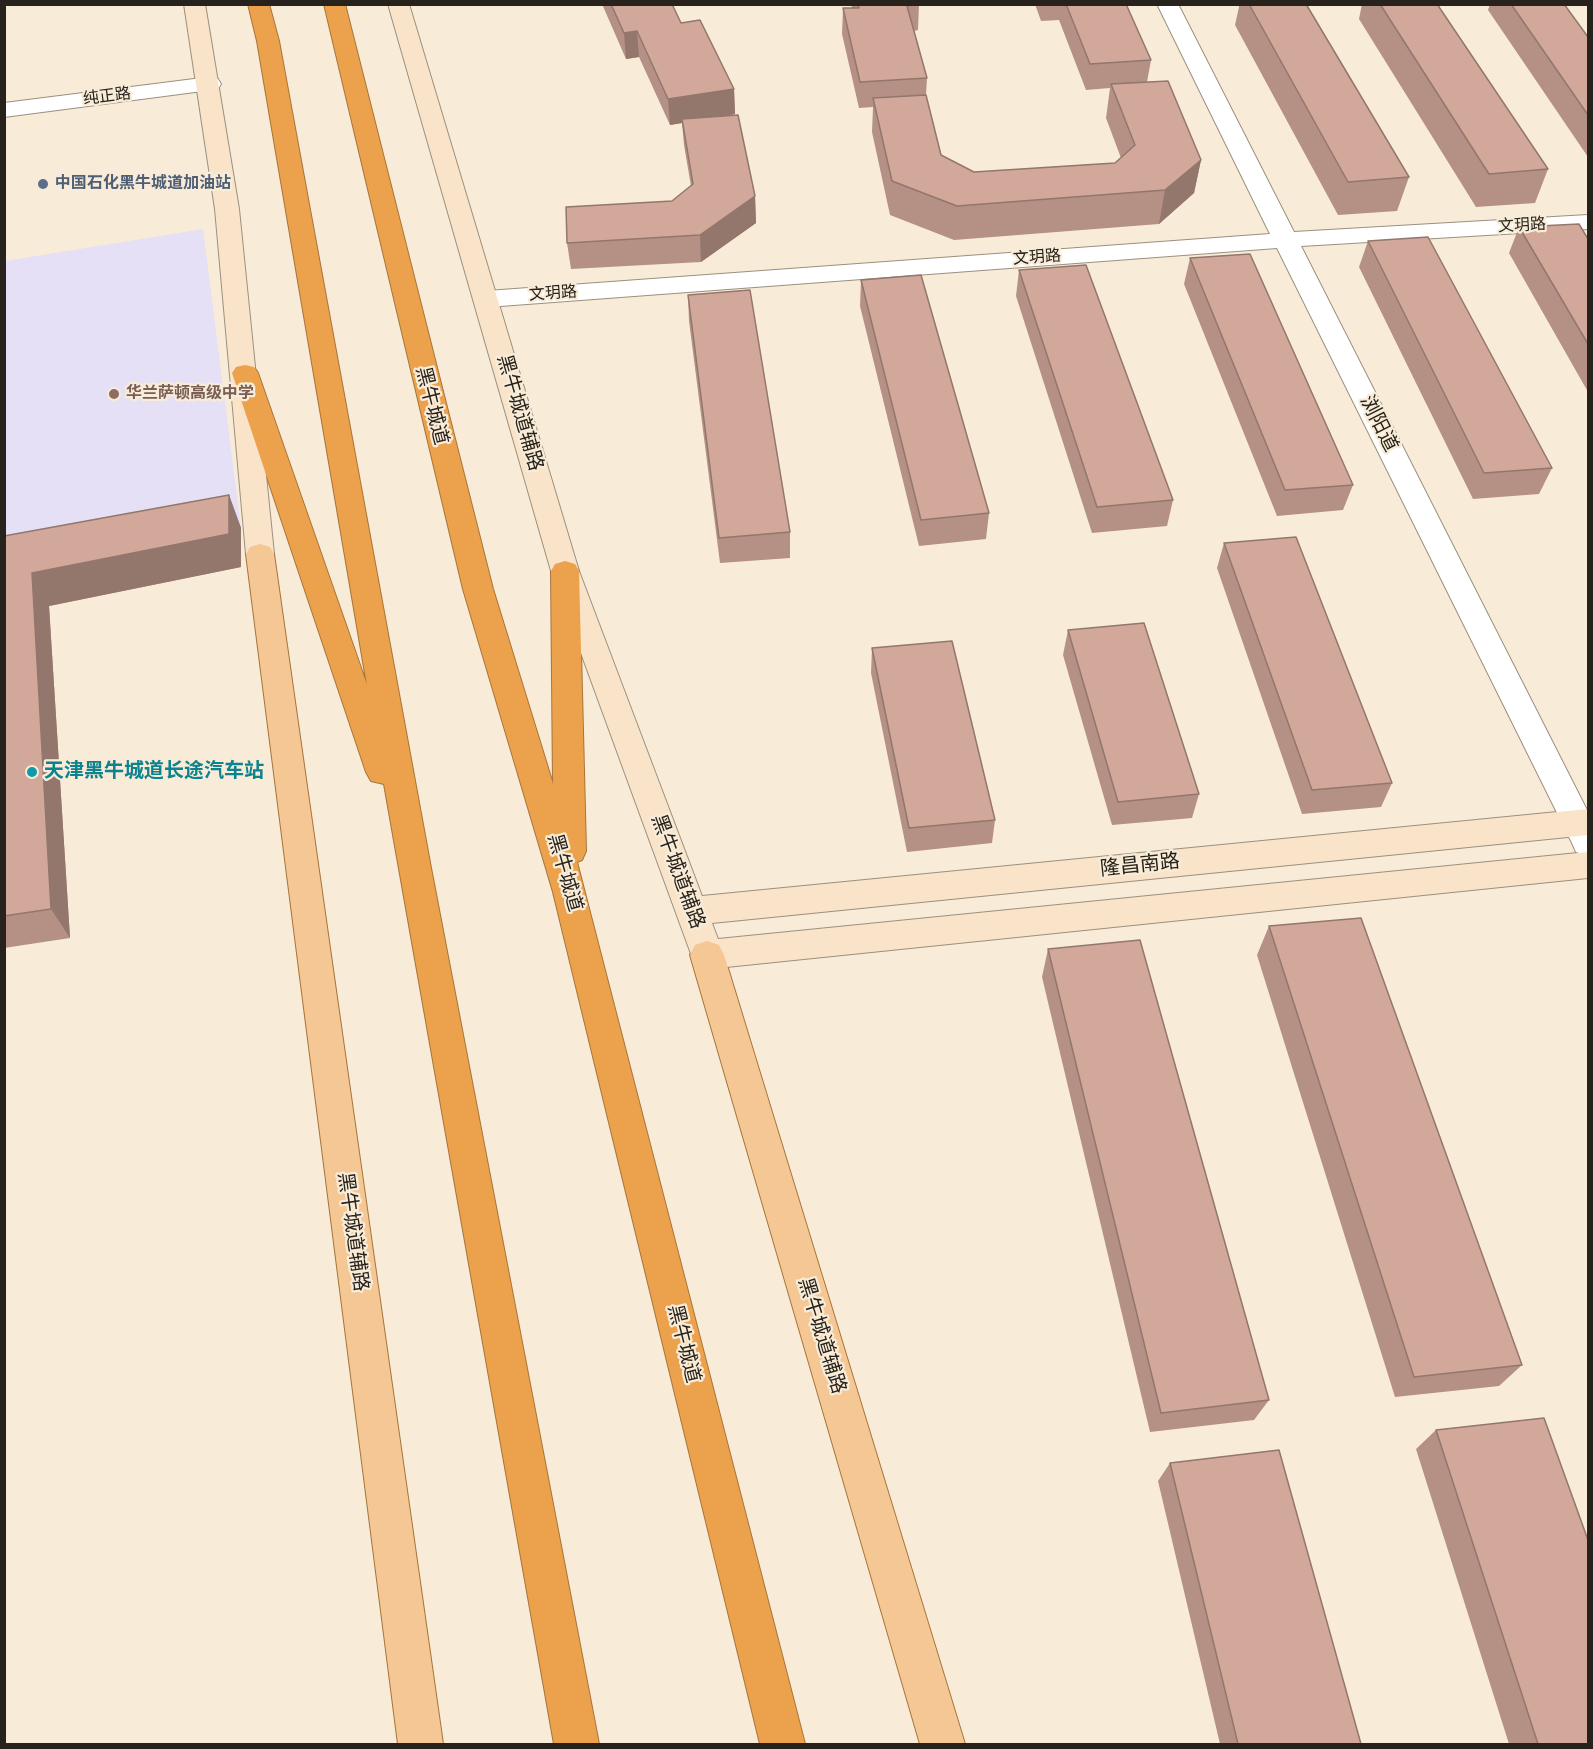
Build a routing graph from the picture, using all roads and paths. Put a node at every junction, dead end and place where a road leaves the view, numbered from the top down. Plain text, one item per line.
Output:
1 (194, 4) edge
2 (258, 4) edge
3 (334, 4) edge
4 (398, 4) edge
5 (1167, 4) edge
6 (210, 84) junction
7 (4, 111) edge
8 (1588, 222) edge
9 (1286, 240) junction
10 (487, 299) junction
11 (246, 374) junction
12 (565, 571) junction
13 (1585, 830) edge
14 (1588, 865) edge
15 (415, 867) junction
16 (570, 892) junction
17 (691, 911) junction
18 (707, 955) junction
19 (421, 1744) edge
20 (578, 1744) edge
21 (783, 1744) edge
22 (943, 1744) edge

1 - 6 main road, 黑牛城道辅路
2 - 15 highway
3 - 16 highway, 黑牛城道
4 - 10 main road, 黑牛城道辅路
5 - 9 street, 浏阳道
6 - 7 street, 纯正路
6 - 11 main road, 黑牛城道辅路
8 - 9 street, 文玥路
9 - 10 street, 文玥路
9 - 13 street, 浏阳道
10 - 12 main road, 黑牛城道辅路
11 - 15 highway
11 - 19 main road, 黑牛城道辅路
12 - 16 highway
12 - 17 main road, 黑牛城道辅路
13 - 17 main road, 隆昌南路
14 - 18 main road
15 - 20 highway
16 - 21 highway, 黑牛城道
17 - 18 main road, 黑牛城道辅路
18 - 22 main road, 黑牛城道辅路

